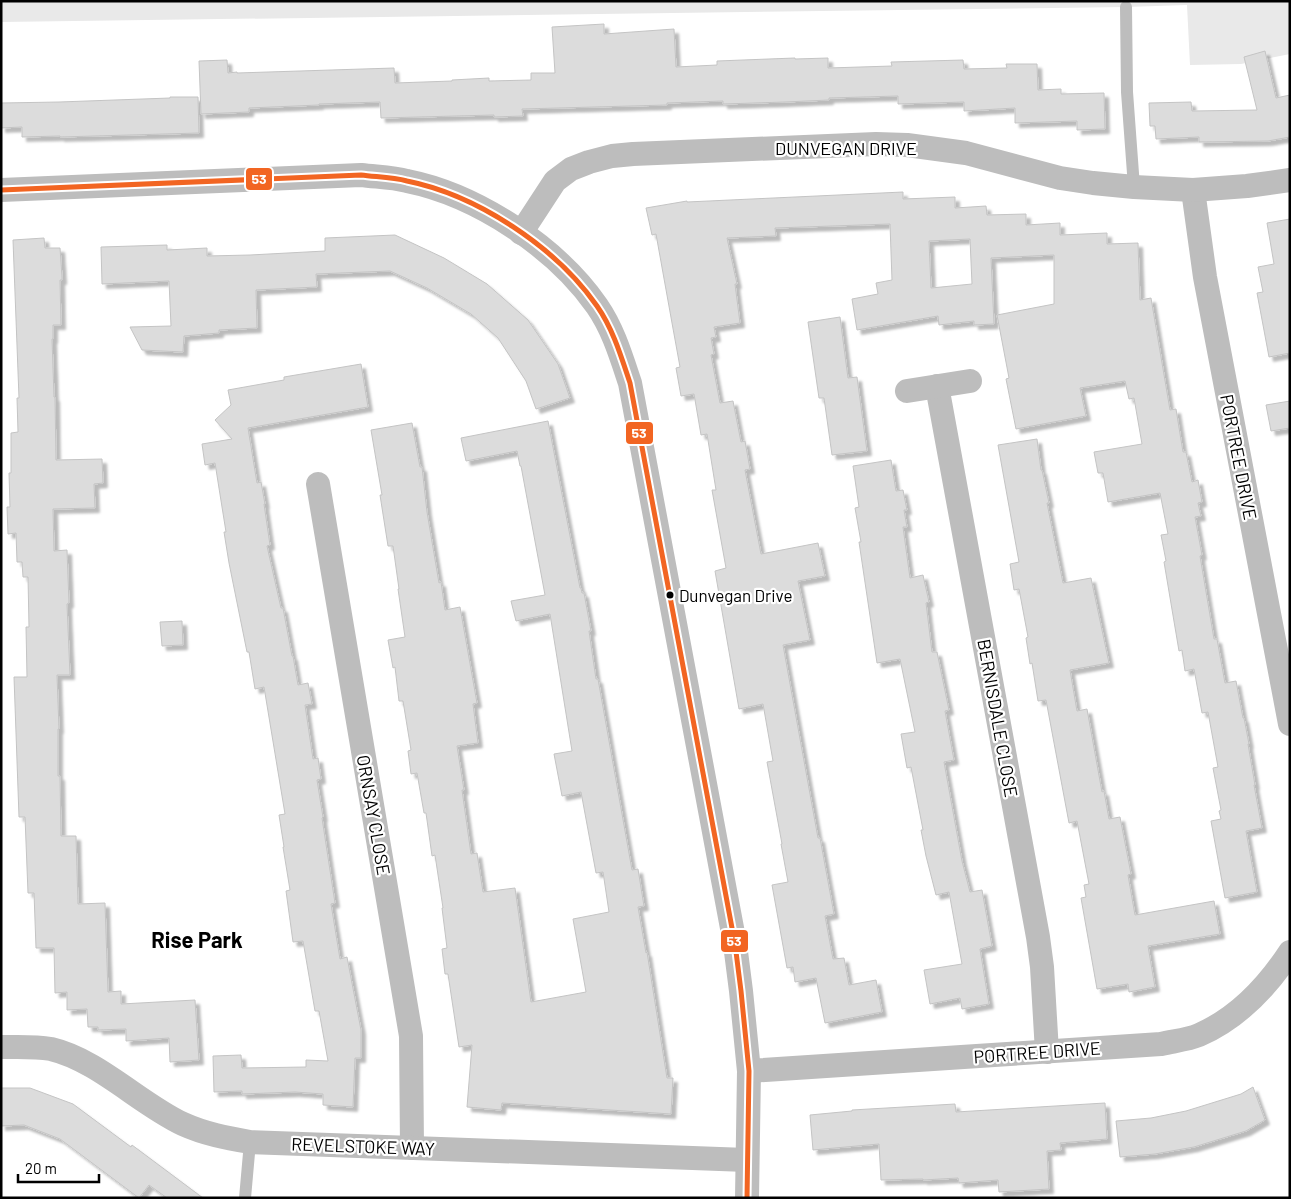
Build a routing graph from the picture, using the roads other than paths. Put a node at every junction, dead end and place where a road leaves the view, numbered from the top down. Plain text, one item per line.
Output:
1 (1126, 7) dead end
2 (1290, 180) edge
3 (1134, 187) junction
4 (1, 190) edge
5 (1193, 190) junction
6 (522, 233) junction
7 (970, 381) dead end
8 (937, 386) junction
9 (907, 391) dead end
10 (318, 484) dead end
11 (1289, 716) edge
12 (1290, 952) edge
13 (1, 1047) edge
14 (1047, 1052) junction
15 (749, 1070) junction
16 (250, 1142) junction
17 (412, 1148) junction
18 (747, 1160) junction
19 (245, 1198) edge
20 (746, 1198) edge

1 - 3 lane
2 - 5 street, DUNVEGAN DRIVE
3 - 5 street, DUNVEGAN DRIVE
3 - 6 street, DUNVEGAN DRIVE
4 - 6 street
5 - 11 street, PORTREE DRIVE
6 - 15 street
7 - 8 street
8 - 9 street
8 - 14 street, BERNISDALE CLOSE
10 - 17 street, ORNSAY CLOSE
12 - 14 street, PORTREE DRIVE
13 - 16 street, REVELSTOKE WAY
14 - 15 street, PORTREE DRIVE
15 - 18 street
16 - 17 street, REVELSTOKE WAY
16 - 19 lane
17 - 18 street, REVELSTOKE WAY
18 - 20 street

